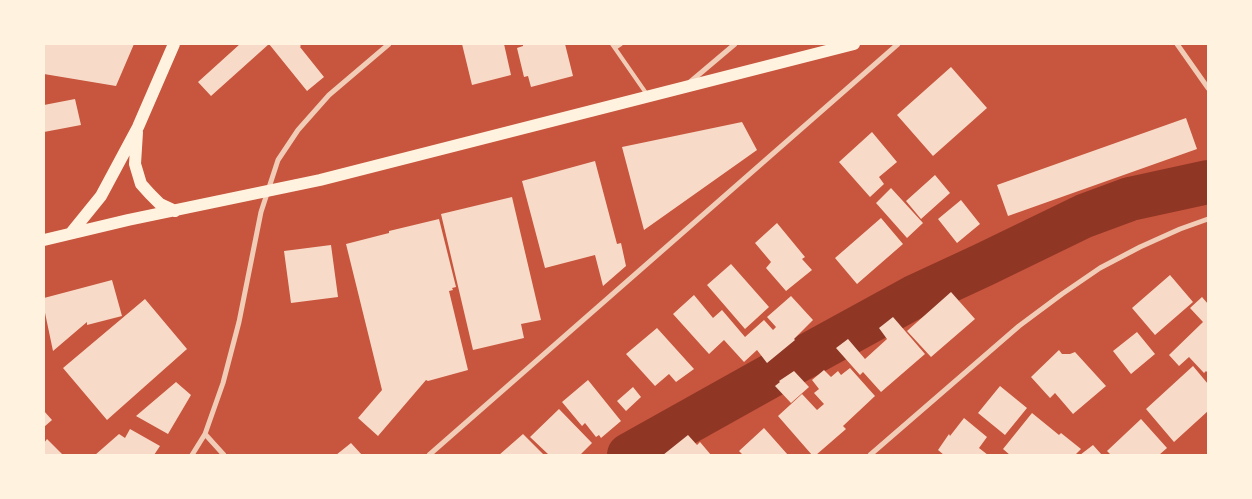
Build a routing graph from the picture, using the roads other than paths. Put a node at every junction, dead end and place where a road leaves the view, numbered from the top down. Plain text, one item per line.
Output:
1 (174, 44) edge
2 (389, 44) edge
3 (612, 44) edge
4 (621, 44) edge
5 (735, 44) edge
6 (854, 44) edge
7 (898, 44) edge
8 (1176, 44) edge
9 (615, 48) junction
10 (684, 88) junction
11 (1208, 88) edge
12 (648, 97) junction
13 (138, 128) junction
14 (267, 192) junction
15 (175, 211) junction
16 (1208, 219) edge
17 (71, 234) junction
18 (44, 240) edge
19 (205, 434) junction
20 (192, 455) edge
21 (224, 455) edge
22 (428, 455) edge
23 (870, 455) edge

1 - 13 main road
2 - 14 street
3 - 9 lane
4 - 9 lane
5 - 10 street
6 - 10 main road
7 - 22 street
8 - 11 street
9 - 12 lane
10 - 12 main road
12 - 14 main road
13 - 15 main road
13 - 17 main road
14 - 15 main road
14 - 19 street
15 - 17 main road
16 - 23 street
17 - 18 main road
19 - 20 street
19 - 21 street

